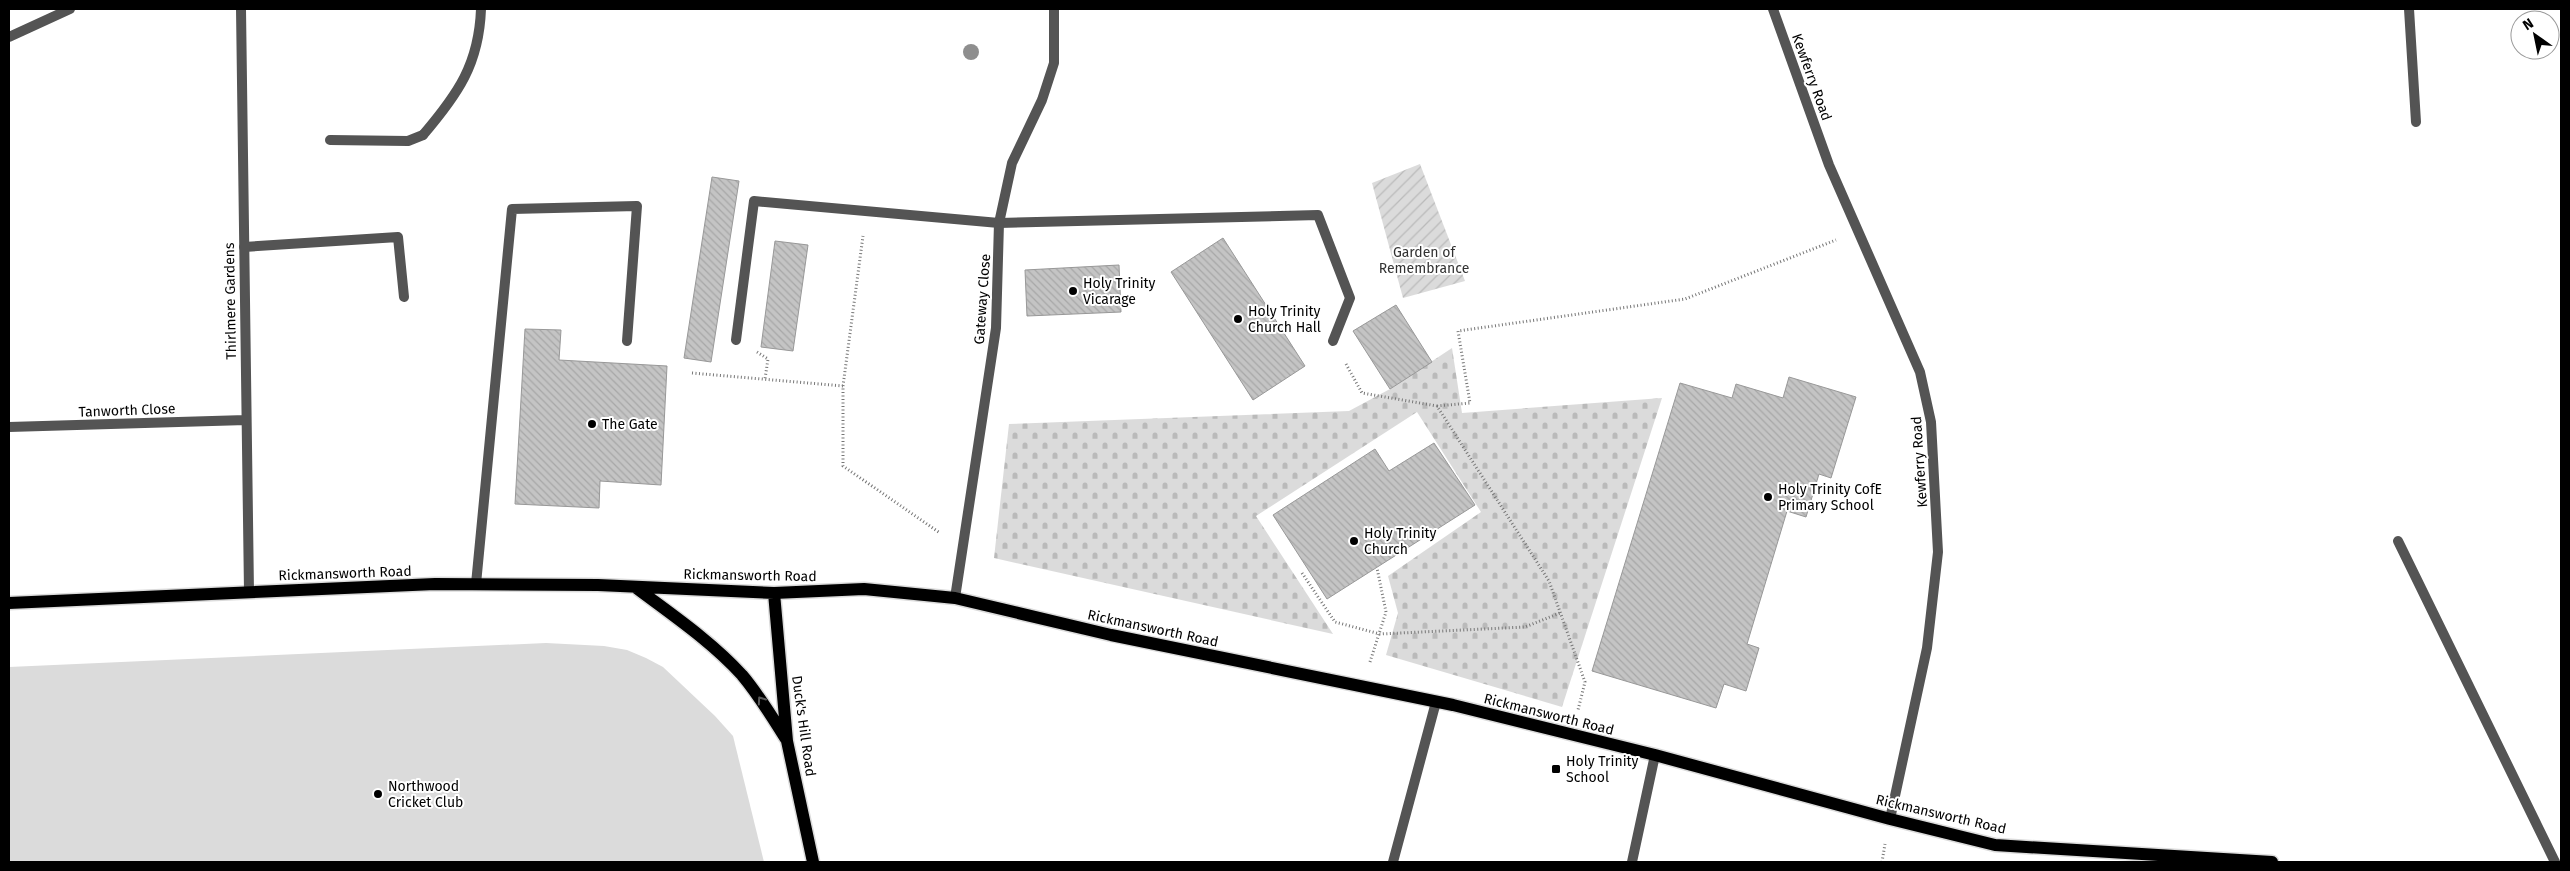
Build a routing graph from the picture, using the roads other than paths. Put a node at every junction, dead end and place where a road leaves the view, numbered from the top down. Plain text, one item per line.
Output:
1 (70, 9) edge
2 (241, 9) edge
3 (481, 9) edge
4 (1054, 9) edge
5 (1773, 9) edge
6 (2408, 9) edge
7 (9, 37) edge
8 (2416, 122) dead end
9 (330, 140) dead end
10 (999, 223) junction
11 (244, 247) junction
12 (404, 297) dead end
13 (736, 340) dead end
14 (627, 341) dead end
15 (1333, 341) road end
16 (246, 420) junction
17 (9, 427) edge
18 (2398, 541) dead end
19 (476, 584) junction
20 (635, 586) junction
21 (250, 592) junction
22 (774, 593) junction
23 (955, 598) junction
24 (9, 603) edge
25 (1436, 702) junction
26 (787, 741) junction
27 (1655, 755) junction
28 (1890, 819) junction
29 (813, 862) edge
30 (1393, 862) edge
31 (1632, 862) edge
32 (2272, 862) edge
33 (2555, 862) edge

1 - 7 street
2 - 11 street, Thirlmere Gardens
3 - 9 street
4 - 10 street, Gateway Close
5 - 28 street, Kewferry Road
6 - 8 street
10 - 13 street
10 - 15 street
10 - 23 street, Gateway Close
11 - 12 street
11 - 16 street, Thirlmere Gardens
14 - 19 street
16 - 17 street, Tanworth Close
16 - 21 street, Thirlmere Gardens
18 - 33 street
19 - 20 main road, Rickmansworth Road
19 - 21 main road, Rickmansworth Road
20 - 22 main road, Rickmansworth Road
26 -> 20 main road
21 - 24 main road, Rickmansworth Road
22 - 23 main road, Rickmansworth Road
22 - 26 main road, Duck's Hill Road
23 - 25 main road, Rickmansworth Road
25 - 27 main road, Rickmansworth Road
25 - 30 street
26 - 29 main road, Duck's Hill Road
27 - 28 main road, Rickmansworth Road
27 - 31 street
28 - 32 main road, Rickmansworth Road

